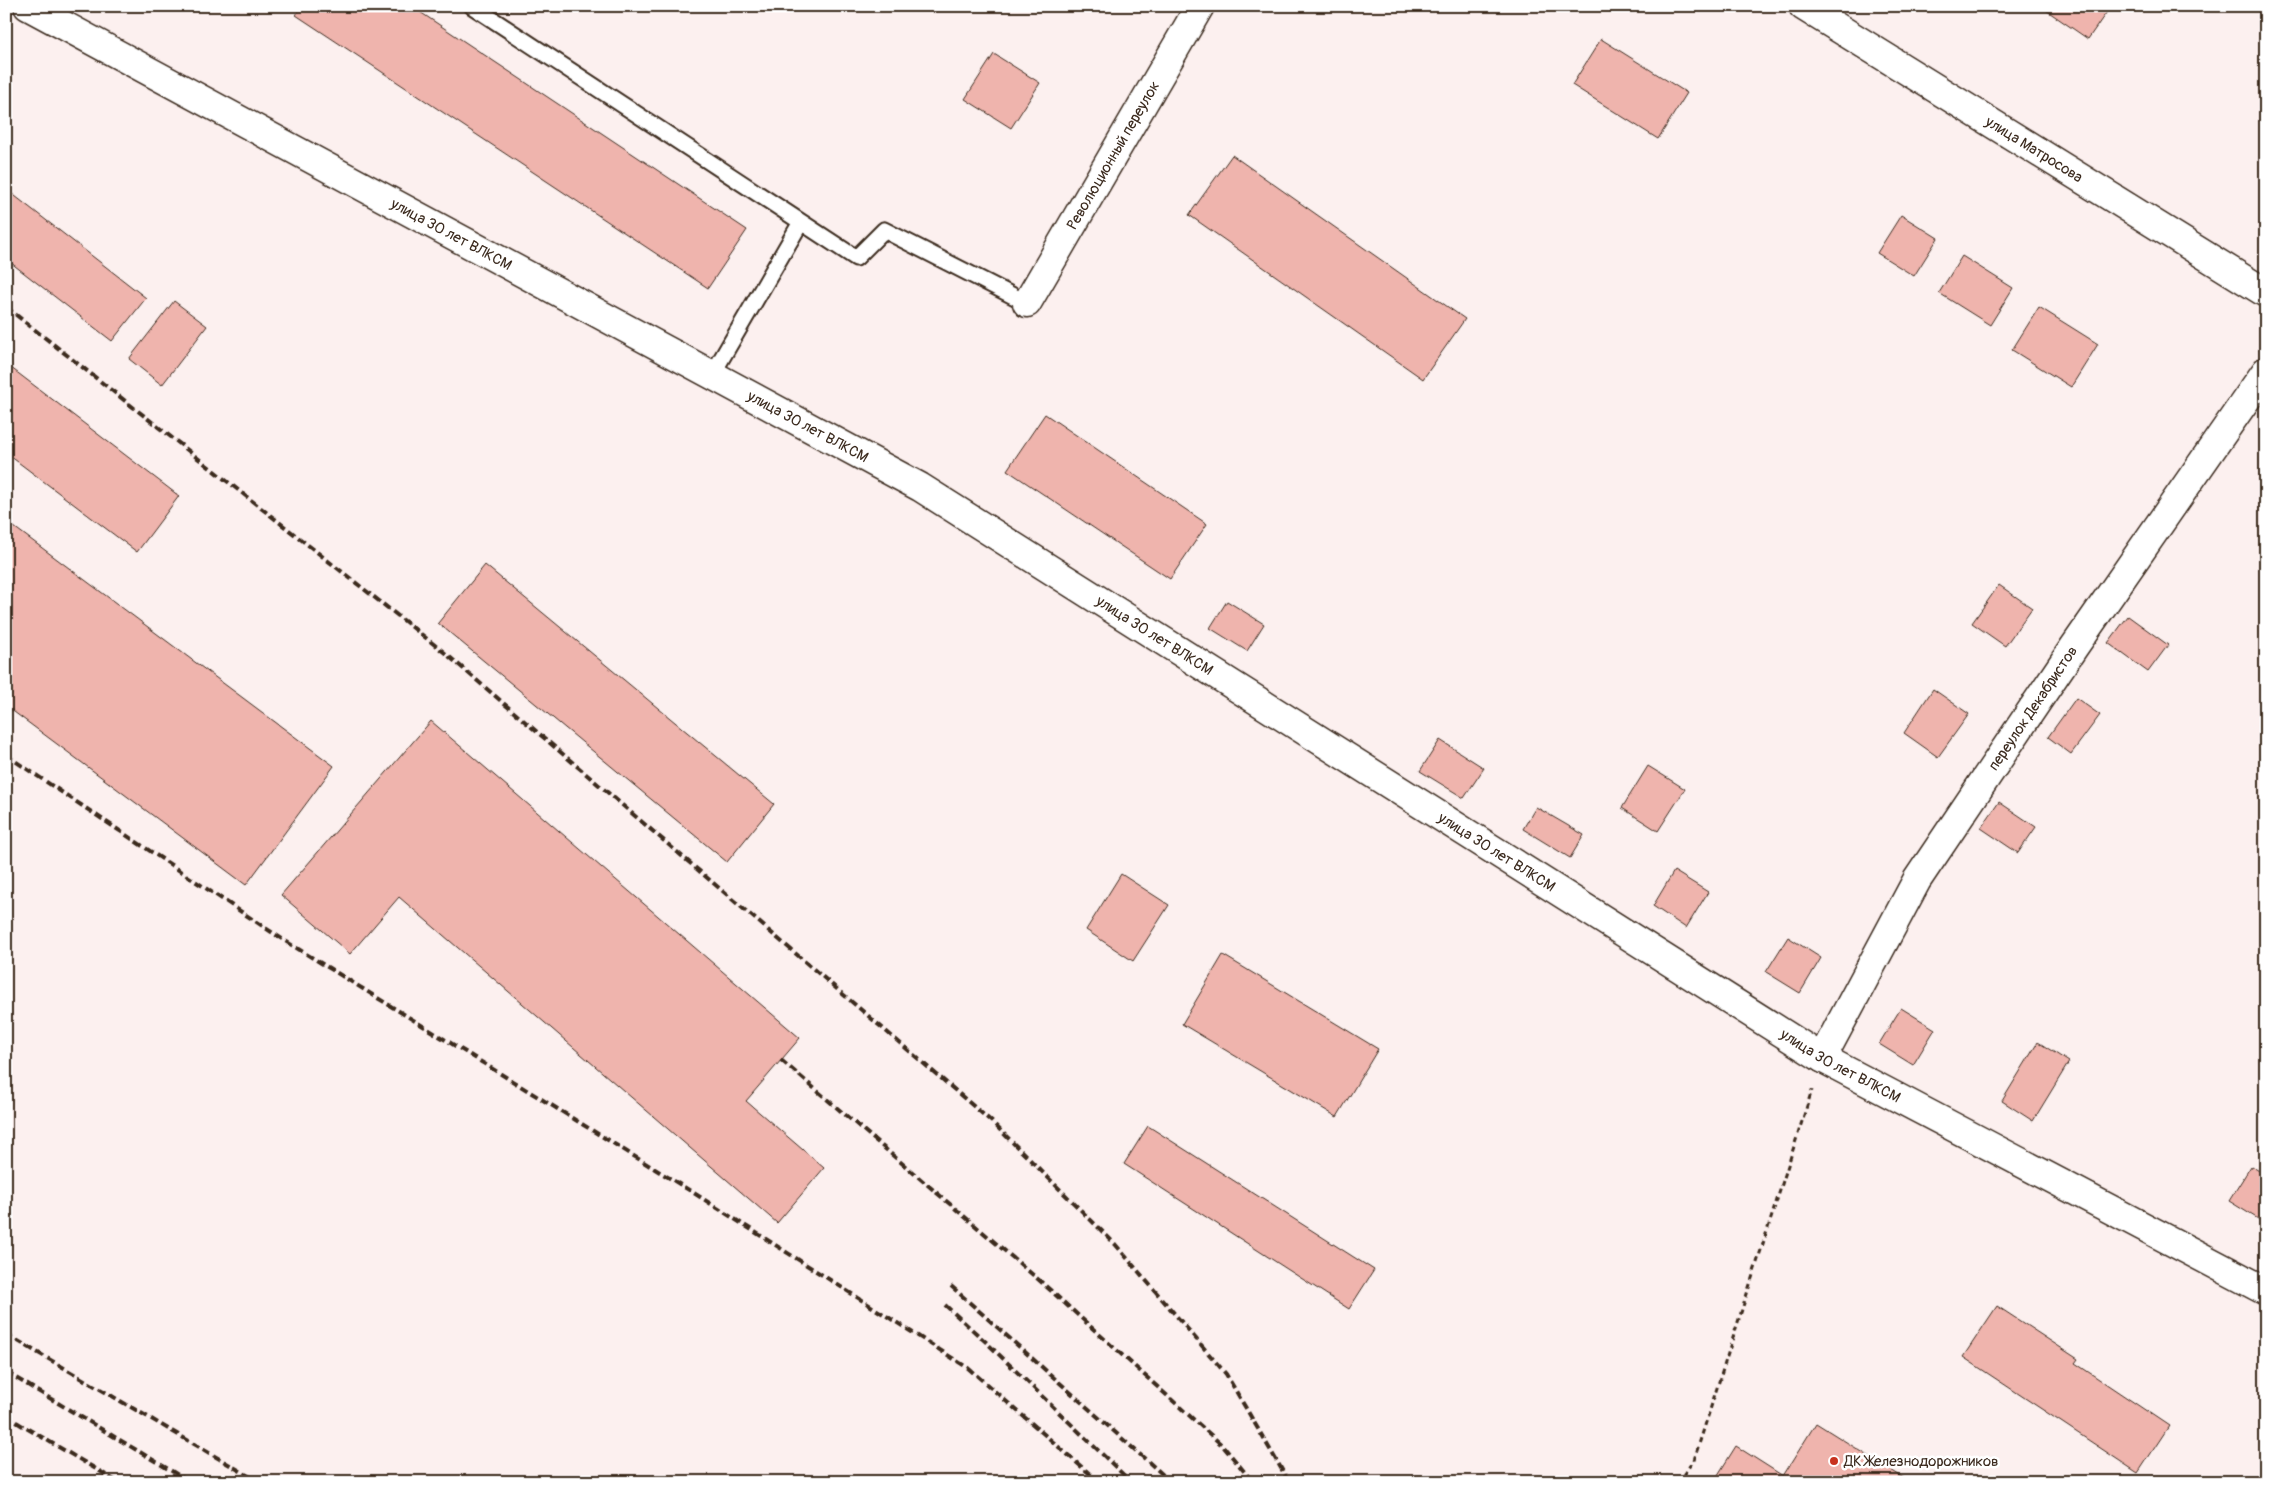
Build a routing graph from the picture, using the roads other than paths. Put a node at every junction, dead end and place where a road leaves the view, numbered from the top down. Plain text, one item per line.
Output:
1 (28, 6) edge
2 (472, 6) edge
3 (1200, 6) edge
4 (1803, 6) edge
5 (800, 222) junction
6 (2266, 293) edge
7 (1027, 303) joint
8 (2266, 371) edge
9 (712, 375) junction
10 (1822, 1058) junction
11 (2266, 1291) edge

1 - 9 street, улица 30 лет ВЛКСМ
2 - 5 lane
3 - 7 street, Революционный переулок
4 - 6 street, улица Матросова
5 - 7 lane
5 - 9 lane
8 - 10 street, переулок Декабристов
9 - 10 street, улица 30 лет ВЛКСМ
10 - 11 street, улица 30 лет ВЛКСМ

